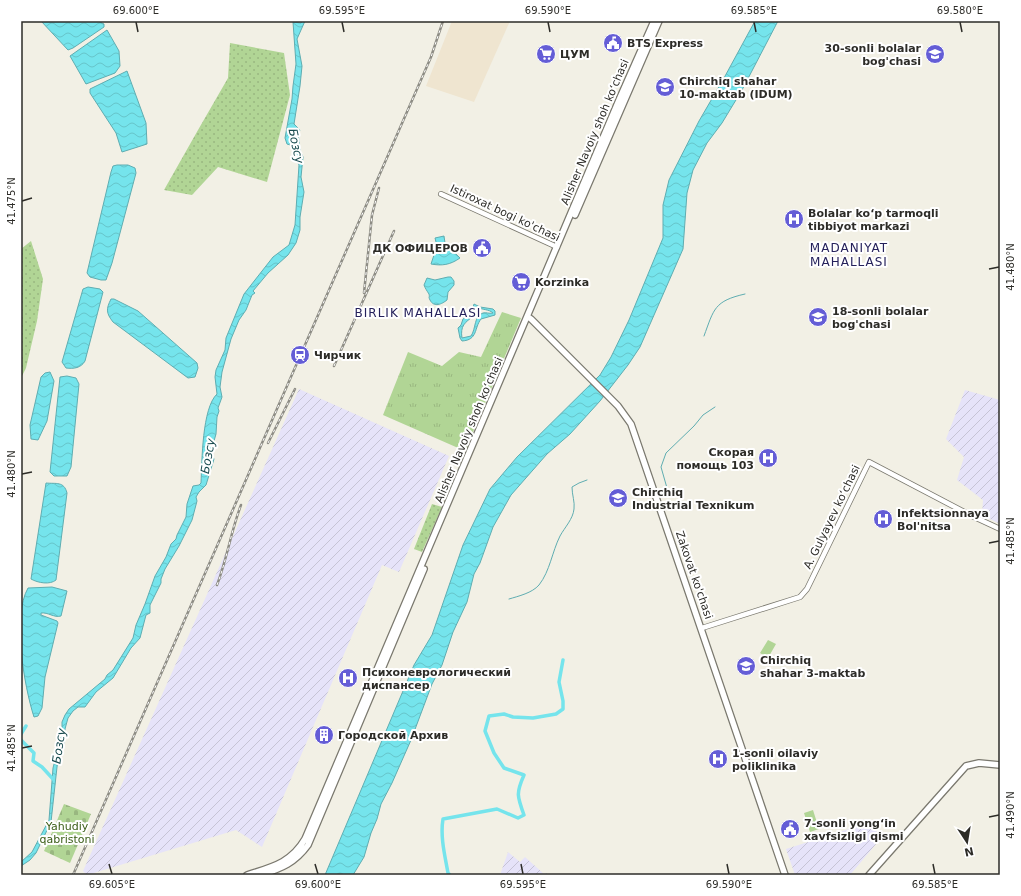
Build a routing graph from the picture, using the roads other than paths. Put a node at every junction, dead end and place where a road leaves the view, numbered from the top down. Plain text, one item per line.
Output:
1 (654, 21) edge
2 (659, 21) edge
3 (441, 194) dead end
4 (559, 248) junction
5 (530, 318) junction
6 (1000, 529) edge
7 (702, 628) junction
8 (352, 735) junction
9 (1000, 765) edge
10 (247, 875) edge
11 (261, 875) edge
12 (785, 875) edge
13 (869, 875) edge

1 - 4 main road, Alisher Navoiy shoh koʻchasi
2 - 4 main road, Alisher Navoiy shoh koʻchasi
3 - 4 street, Istiroxat bogi ko'chasi
4 - 5 main road, Alisher Navoiy shoh koʻchasi
5 - 7 main road, Zakovat ko'chasi
5 - 8 main road, Alisher Navoiy shoh koʻchasi
6 - 7 street, A. Gulyayev ko‘chasi
7 - 12 main road, Zakovat ko'chasi
8 - 10 main road, Alisher Navoiy shoh koʻchasi
8 - 11 main road, Alisher Navoiy shoh koʻchasi
9 - 13 main road

